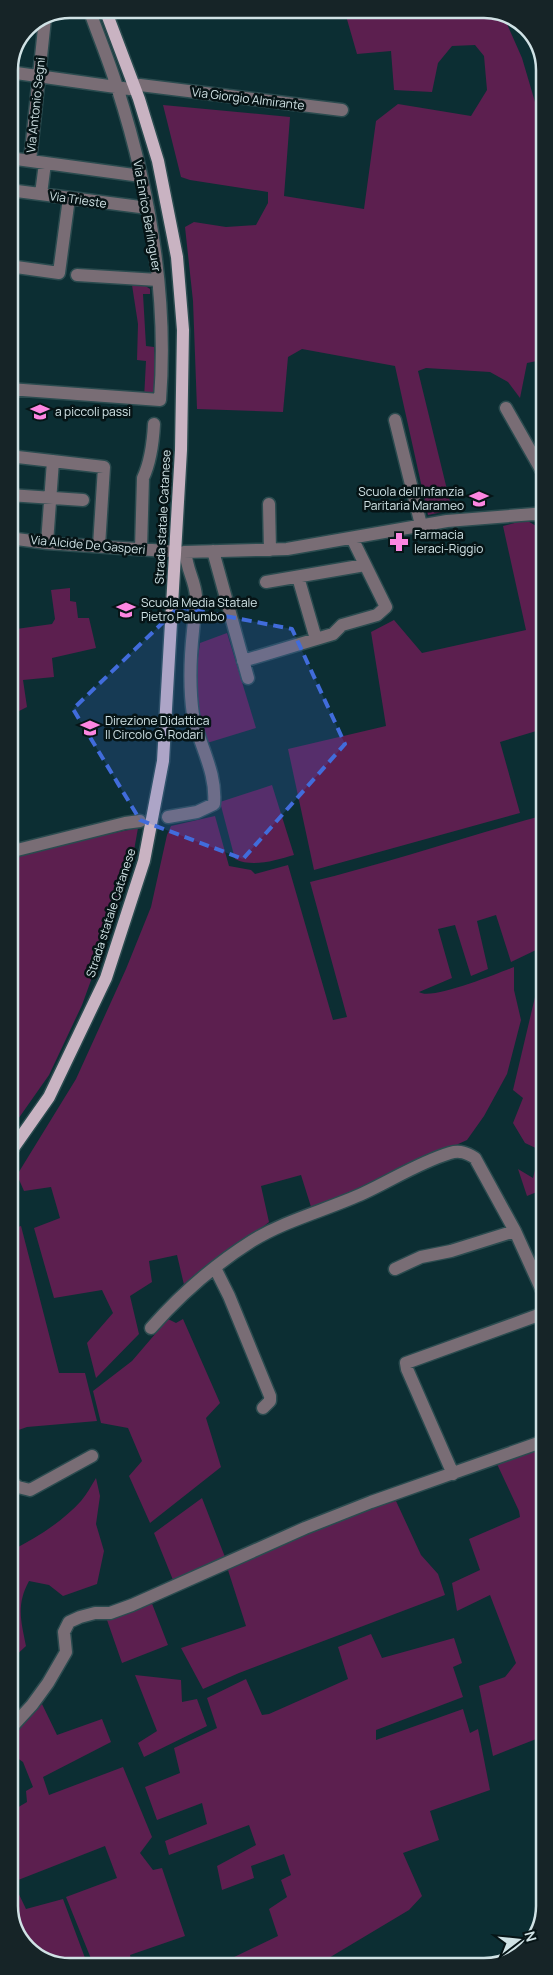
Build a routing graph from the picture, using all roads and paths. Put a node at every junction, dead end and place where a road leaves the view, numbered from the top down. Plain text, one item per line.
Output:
1 (94, 18) edge
2 (108, 18) edge
3 (45, 23) edge
4 (18, 73) edge
5 (39, 76) junction
6 (131, 87) junction
7 (342, 110) dead end
8 (18, 159) edge
9 (30, 161) junction
10 (45, 163) junction
11 (141, 176) junction
12 (18, 191) edge
13 (41, 194) junction
14 (69, 198) junction
15 (148, 208) junction
16 (18, 267) edge
17 (77, 275) dead end
18 (158, 280) junction
19 (18, 390) edge
20 (506, 408) dead end
21 (395, 420) dead end
22 (154, 424) dead end
23 (18, 457) edge
24 (54, 461) junction
25 (536, 462) edge
26 (18, 496) edge
27 (51, 498) junction
28 (83, 500) dead end
29 (269, 504) dead end
30 (536, 514) edge
31 (421, 526) junction
32 (352, 538) junction
33 (18, 539) edge
34 (47, 543) junction
35 (98, 546) junction
36 (141, 549) junction
37 (270, 550) junction
38 (167, 551) dead end
39 (213, 551) junction
40 (366, 565) junction
41 (298, 577) junction
42 (266, 582) dead end
43 (316, 639) junction
44 (243, 661) junction
45 (248, 678) dead end
46 (168, 817) dead end
47 (140, 820) dead end
48 (18, 850) edge
49 (18, 1142) edge
50 (515, 1231) junction
51 (215, 1268) junction
52 (395, 1270) dead end
53 (536, 1277) edge
54 (536, 1316) edge
55 (151, 1328) dead end
56 (263, 1408) dead end
57 (536, 1445) edge
58 (92, 1456) dead end
59 (453, 1474) junction
60 (18, 1487) edge
61 (18, 1720) edge

1 - 6 street, Via Enrico Berlinguer
2 - 49 main road, Strada statale Catanese
3 - 5 street, Via Antonio Segni
4 - 5 street, Via Giorgio Almirante
5 - 6 street, Via Giorgio Almirante
5 - 9 street, Via Antonio Segni
6 - 7 street, Via Giorgio Almirante
6 - 11 street, Via Enrico Berlinguer
8 - 9 street
9 - 10 street
10 - 11 street
10 - 13 street
11 - 15 street, Via Enrico Berlinguer
12 - 13 street, Via Trieste
13 - 14 street, Via Trieste
14 - 15 street, Via Trieste
14 - 16 street
15 - 18 street, Via Enrico Berlinguer
17 - 18 street
18 - 19 street, Via Enrico Berlinguer
20 - 25 street
21 - 31 street
22 - 36 street
23 - 24 street
24 - 27 street
24 - 35 street
26 - 27 street
27 - 28 street
27 - 34 street
29 - 37 street
30 - 31 street
31 - 32 street
32 - 37 street
32 - 40 street
33 - 34 street, Via Alcide De Gasperi
34 - 35 street, Via Alcide De Gasperi
35 - 36 street, Via Alcide De Gasperi
36 - 38 street, Via Alcide De Gasperi
37 - 39 street
39 - 44 street
39 - 46 street
40 - 41 street
40 - 43 street
41 - 42 street
41 - 43 street
43 - 44 street
44 - 45 street
47 - 48 street
50 - 51 street
50 - 52 street
50 - 53 street
51 - 55 street
51 - 56 street
54 - 59 street
57 - 59 street
58 - 60 street
59 - 61 street

